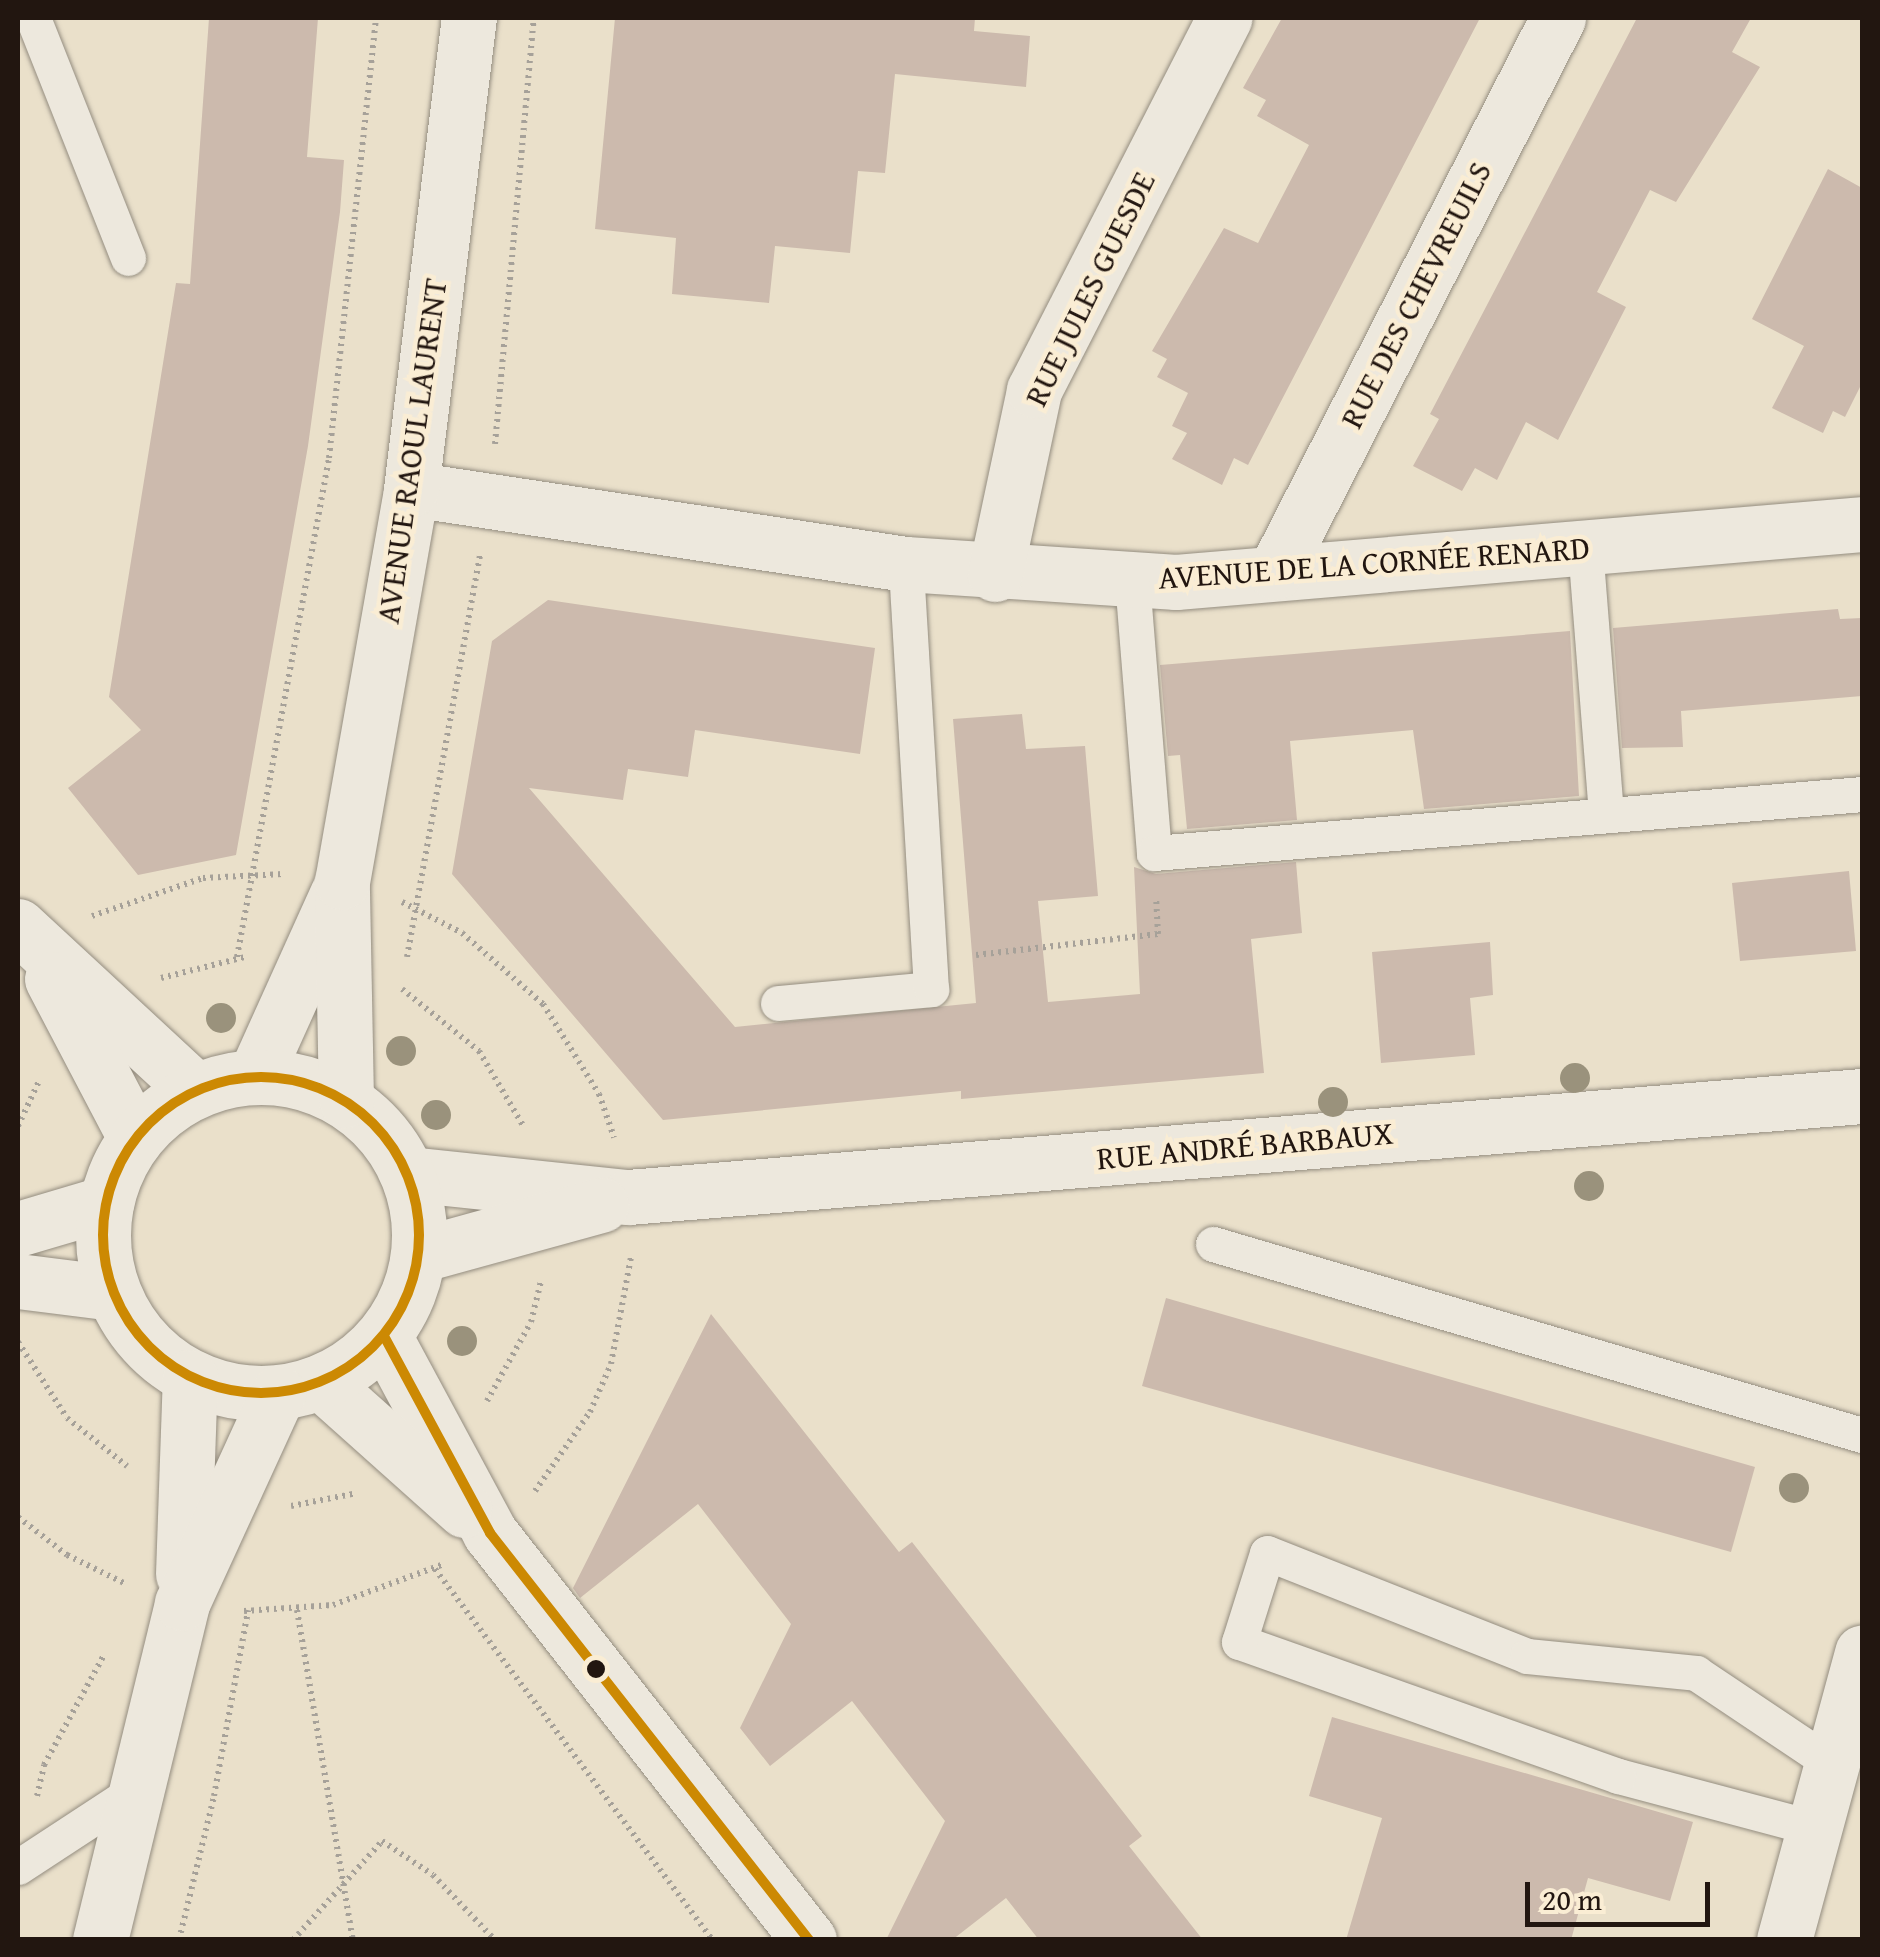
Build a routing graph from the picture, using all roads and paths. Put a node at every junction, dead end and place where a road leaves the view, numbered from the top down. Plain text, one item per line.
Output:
1 (32, 18) edge
2 (376, 18) edge
3 (469, 18) edge
4 (1224, 18) edge
5 (1558, 18) edge
6 (128, 258) dead end
7 (411, 489) junction
8 (1862, 524) edge
9 (1584, 547) junction
10 (906, 564) junction
11 (1275, 572) junction
12 (995, 574) junction
13 (1132, 580) junction
14 (1862, 794) edge
15 (1606, 814) junction
16 (1154, 853) junction
17 (248, 874) junction
18 (342, 882) junction
19 (27, 938) edge
20 (237, 957) junction
21 (930, 961) junction
22 (326, 962) junction
23 (778, 1003) dead end
24 (92, 1020) junction
25 (255, 1076) junction
26 (195, 1090) junction
27 (1862, 1096) edge
28 (346, 1100) junction
29 (18, 1126) edge
30 (136, 1137) junction
31 (408, 1174) junction
32 (628, 1197) junction
33 (106, 1203) junction
34 (544, 1204) junction
35 (18, 1229) edge
36 (1213, 1244) dead end
37 (419, 1255) junction
38 (18, 1280) edge
39 (113, 1293) junction
40 (384, 1336) junction
41 (18, 1341) edge
42 (190, 1377) junction
43 (300, 1388) junction
44 (1862, 1436) edge
45 (430, 1457) junction
46 (207, 1500) junction
47 (490, 1533) junction
48 (425, 1556) dead end
49 (134, 1569) dead end
50 (252, 1594) dead end
51 (124, 1602) dead end
52 (297, 1610) dead end
53 (106, 1650) dead end
54 (1862, 1652) edge
55 (1832, 1764) junction
56 (137, 1789) junction
57 (1814, 1828) junction
58 (20, 1865) edge
59 (342, 1888) junction
60 (100, 1940) edge
61 (179, 1940) edge
62 (293, 1940) edge
63 (353, 1940) edge
64 (495, 1940) edge
65 (712, 1940) edge
66 (809, 1940) edge
67 (1784, 1940) edge

1 - 6 lane
2 - 17 path
3 - 7 street, AVENUE RAOUL LAURENT
4 - 12 street, RUE JULES GUESDE
5 - 11 street, RUE DES CHEVREUILS
7 - 10 street, AVENUE DE LA CORNÉE RENARD
7 - 18 street, AVENUE RAOUL LAURENT
8 - 9 street, AVENUE DE LA CORNÉE RENARD
9 - 11 street, AVENUE DE LA CORNÉE RENARD
9 - 15 lane
10 - 12 street, AVENUE DE LA CORNÉE RENARD
10 - 21 lane
11 - 13 street, AVENUE DE LA CORNÉE RENARD
12 - 13 street, AVENUE DE LA CORNÉE RENARD
13 - 16 lane
14 - 15 lane
15 - 16 lane
16 - 21 path
17 - 18 path
17 - 19 path
17 - 20 path
18 - 22 street, AVENUE RAOUL LAURENT
18 - 32 path
19 - 24 street
20 - 22 path
20 - 24 path
21 - 23 lane
22 - 25 street, AVENUE RAOUL LAURENT
22 - 28 street, AVENUE RAOUL LAURENT
22 - 34 path
24 - 26 street
24 - 29 path
24 - 30 street
25 - 26 street
25 - 28 street
26 - 30 street
27 - 32 street, RUE ANDRÉ BARBAUX
28 - 31 street
30 - 33 street
31 - 34 street, RUE ANDRÉ BARBAUX
31 - 37 street
32 - 34 street, RUE ANDRÉ BARBAUX
32 - 47 path
33 - 35 street
33 - 39 street
34 - 37 street, RUE ANDRÉ BARBAUX
34 - 45 path
36 - 44 lane
37 - 40 street
38 - 39 street
39 - 42 street
40 - 43 street
40 - 45 street
41 - 46 path
42 - 43 street
42 - 46 street
43 - 45 street
43 - 46 street
45 - 46 path
45 - 47 street
46 - 56 street
47 - 66 street
48 - 65 path
49 - 51 path
50 - 61 path
52 - 59 path
53 - 58 path
54 - 55 street
55 - 57 street
55 - 57 lane
56 - 58 lane
56 - 60 street
57 - 67 street
59 - 62 path
59 - 63 path
59 - 64 path

